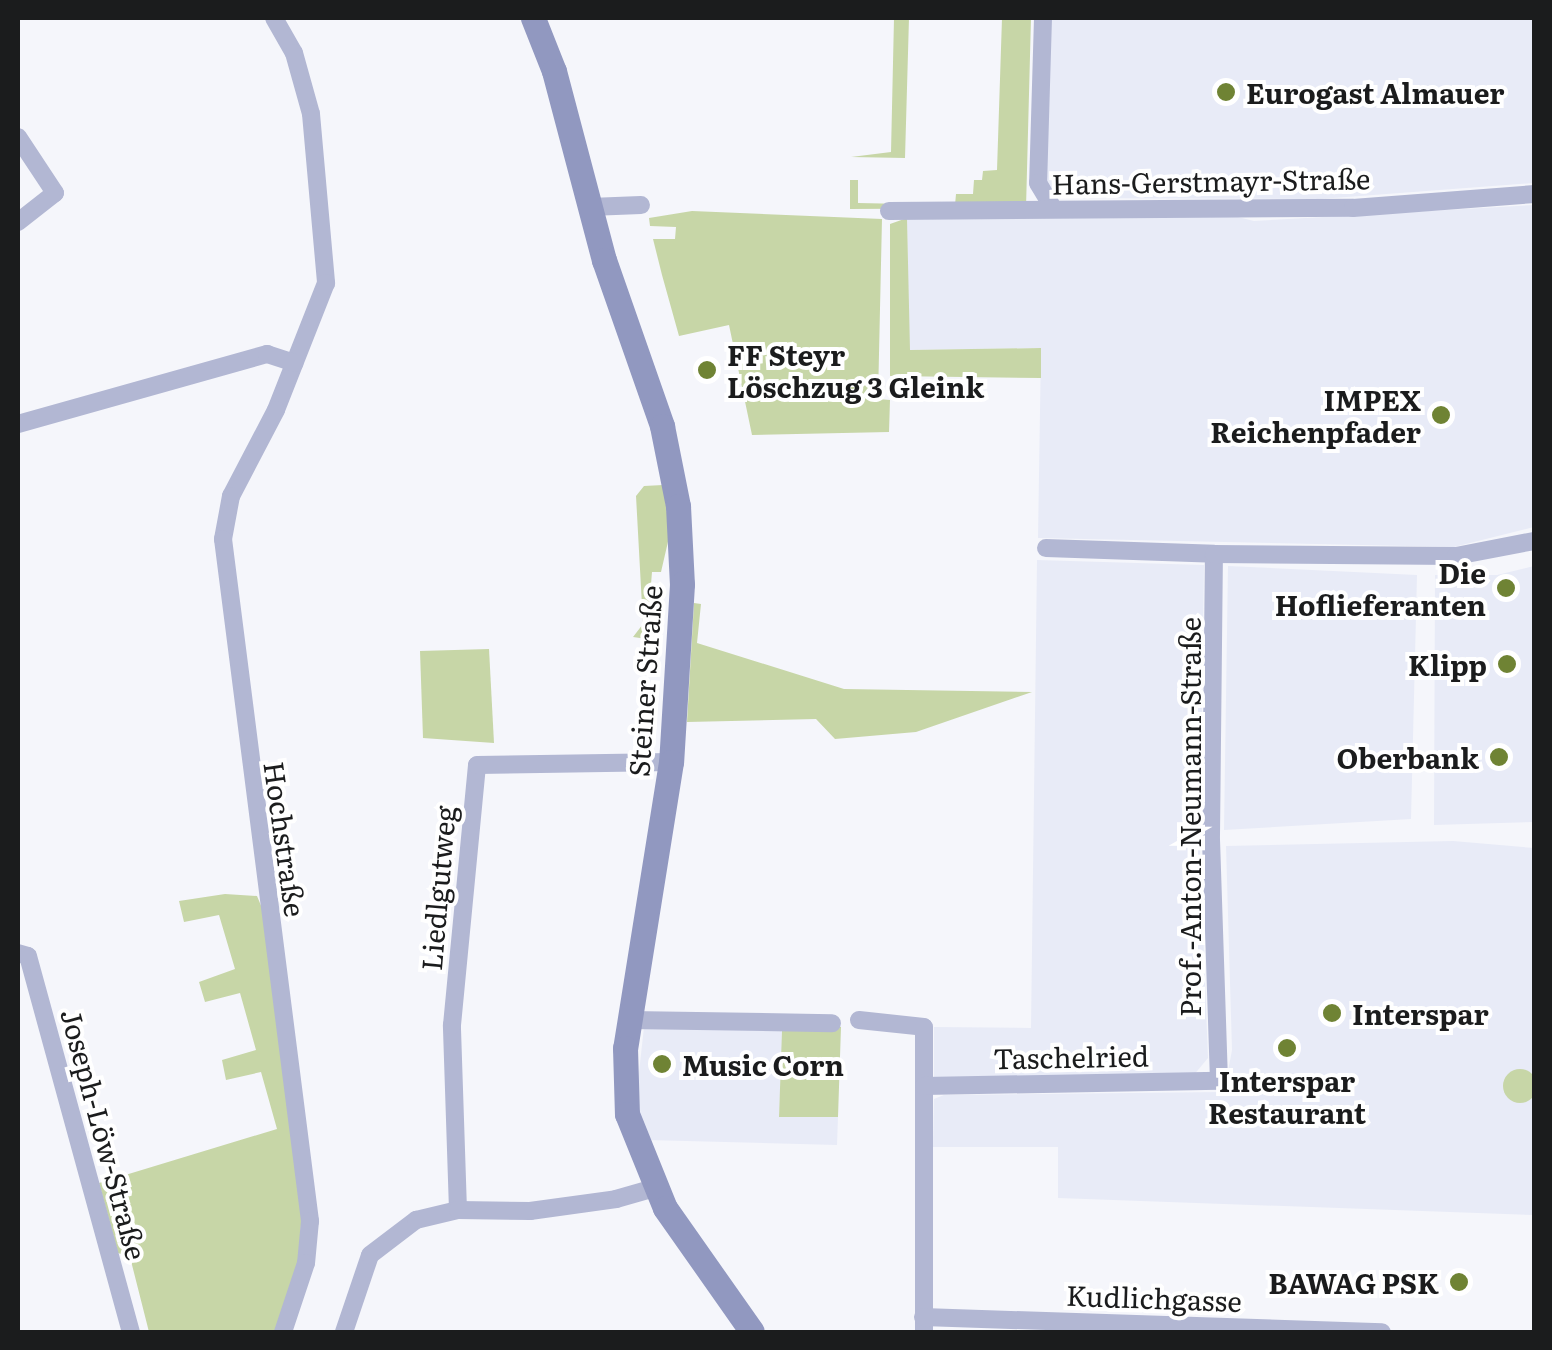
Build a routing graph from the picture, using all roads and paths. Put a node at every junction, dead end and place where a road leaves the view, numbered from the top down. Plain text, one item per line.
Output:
1 (274, 18) edge
2 (533, 18) edge
3 (1043, 18) edge
4 (18, 137) edge
5 (1534, 194) edge
6 (641, 204) dead end
7 (590, 208) junction
8 (1053, 208) junction
9 (889, 212) dead end
10 (18, 222) edge
11 (296, 363) junction
12 (18, 424) edge
13 (1534, 541) edge
14 (1046, 548) dead end
15 (1214, 554) junction
16 (671, 762) junction
17 (22, 952) edge
18 (630, 1020) junction
19 (859, 1020) dead end
20 (832, 1022) dead end
21 (1220, 1081) joint
22 (924, 1086) junction
23 (654, 1188) junction
24 (458, 1210) junction
25 (923, 1325) edge
26 (131, 1332) edge
27 (283, 1332) edge
28 (344, 1332) edge
29 (752, 1332) edge
30 (1382, 1332) edge

1 - 11 street, Hochstraße
2 - 7 street, Steiner Straße
3 - 8 street
4 - 10 street
5 - 8 street, Hans-Gerstmayr-Straße
6 - 7 street
7 - 16 street, Steiner Straße
8 - 9 street, Hans-Gerstmayr-Straße
11 - 12 street
11 - 27 street, Hochstraße
13 - 15 street
14 - 15 street
15 - 21 street, Prof.-Anton-Neumann-Straße
16 - 18 street, Steiner Straße
16 - 24 street, Liedlgutweg
17 - 26 street, Joseph-Löw-Straße
18 - 20 street
18 - 23 street, Steiner Straße
19 - 22 street
21 - 22 street, Taschelried
22 - 25 street
23 - 24 street
23 - 29 street, Steiner Straße
24 - 28 street
25 - 30 street, Kudlichgasse

